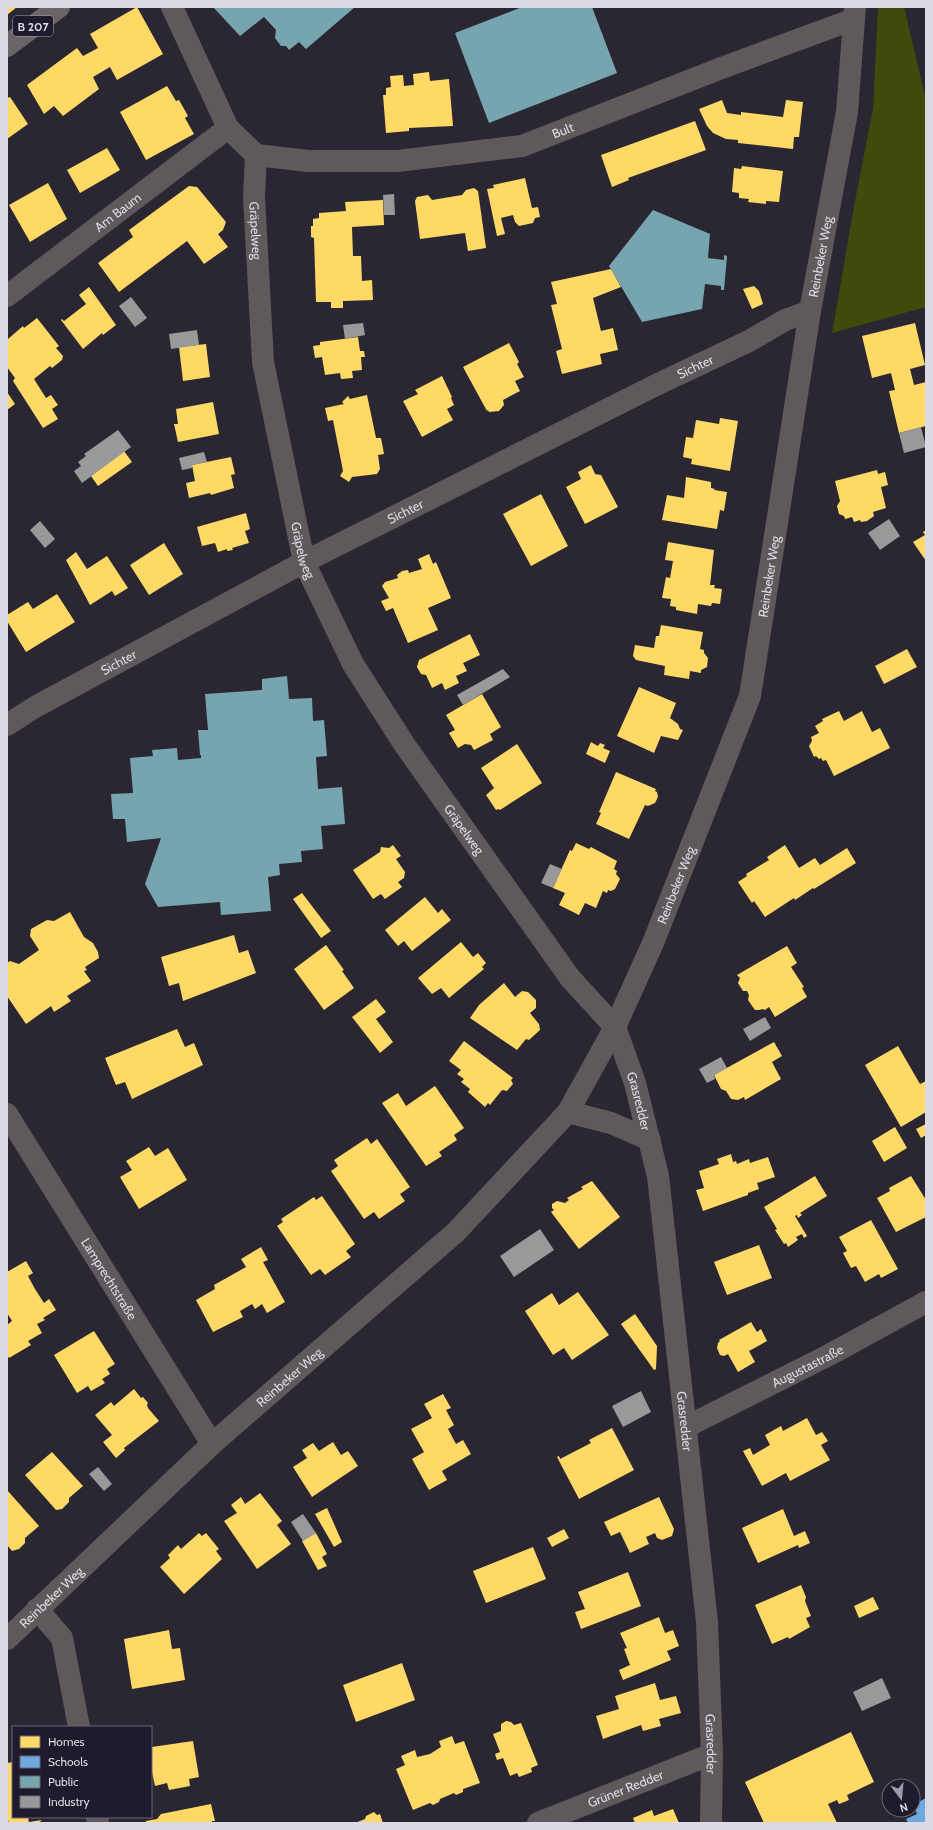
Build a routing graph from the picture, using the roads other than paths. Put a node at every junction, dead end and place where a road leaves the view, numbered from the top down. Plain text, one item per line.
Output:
1 (59, 7) edge
2 (172, 7) edge
3 (855, 13) edge
4 (7, 46) edge
5 (228, 128) junction
6 (256, 155) junction
7 (7, 296) edge
8 (810, 311) junction
9 (304, 562) junction
10 (7, 725) edge
11 (615, 1027) junction
12 (568, 1112) junction
13 (7, 1114) edge
14 (650, 1140) junction
15 (926, 1302) edge
16 (686, 1427) junction
17 (212, 1444) junction
18 (37, 1609) junction
19 (7, 1639) edge
20 (79, 1726) edge
21 (712, 1754) junction
22 (538, 1823) edge
23 (712, 1823) edge

1 - 4 main road, B 207
2 - 5 street
3 - 6 street, Bult
3 - 8 street, Reinbeker Weg
5 - 6 street
5 - 7 street, Am Baum
6 - 9 street, Gräpelweg
8 - 9 street, Sichter
8 - 11 street, Reinbeker Weg
9 - 10 street, Sichter
9 - 11 street, Gräpelweg
11 - 12 street, Reinbeker Weg
11 - 14 street, Grasredder
12 - 14 street
12 - 17 street, Reinbeker Weg
13 - 17 street, Lamprechtstraße
14 - 16 street, Grasredder
15 - 16 street, Augustastraße
16 - 21 street, Grasredder
17 - 18 street, Reinbeker Weg
18 - 19 street, Reinbeker Weg
18 - 20 street
21 - 22 street, Grüner Redder
21 - 23 street, Grasredder

